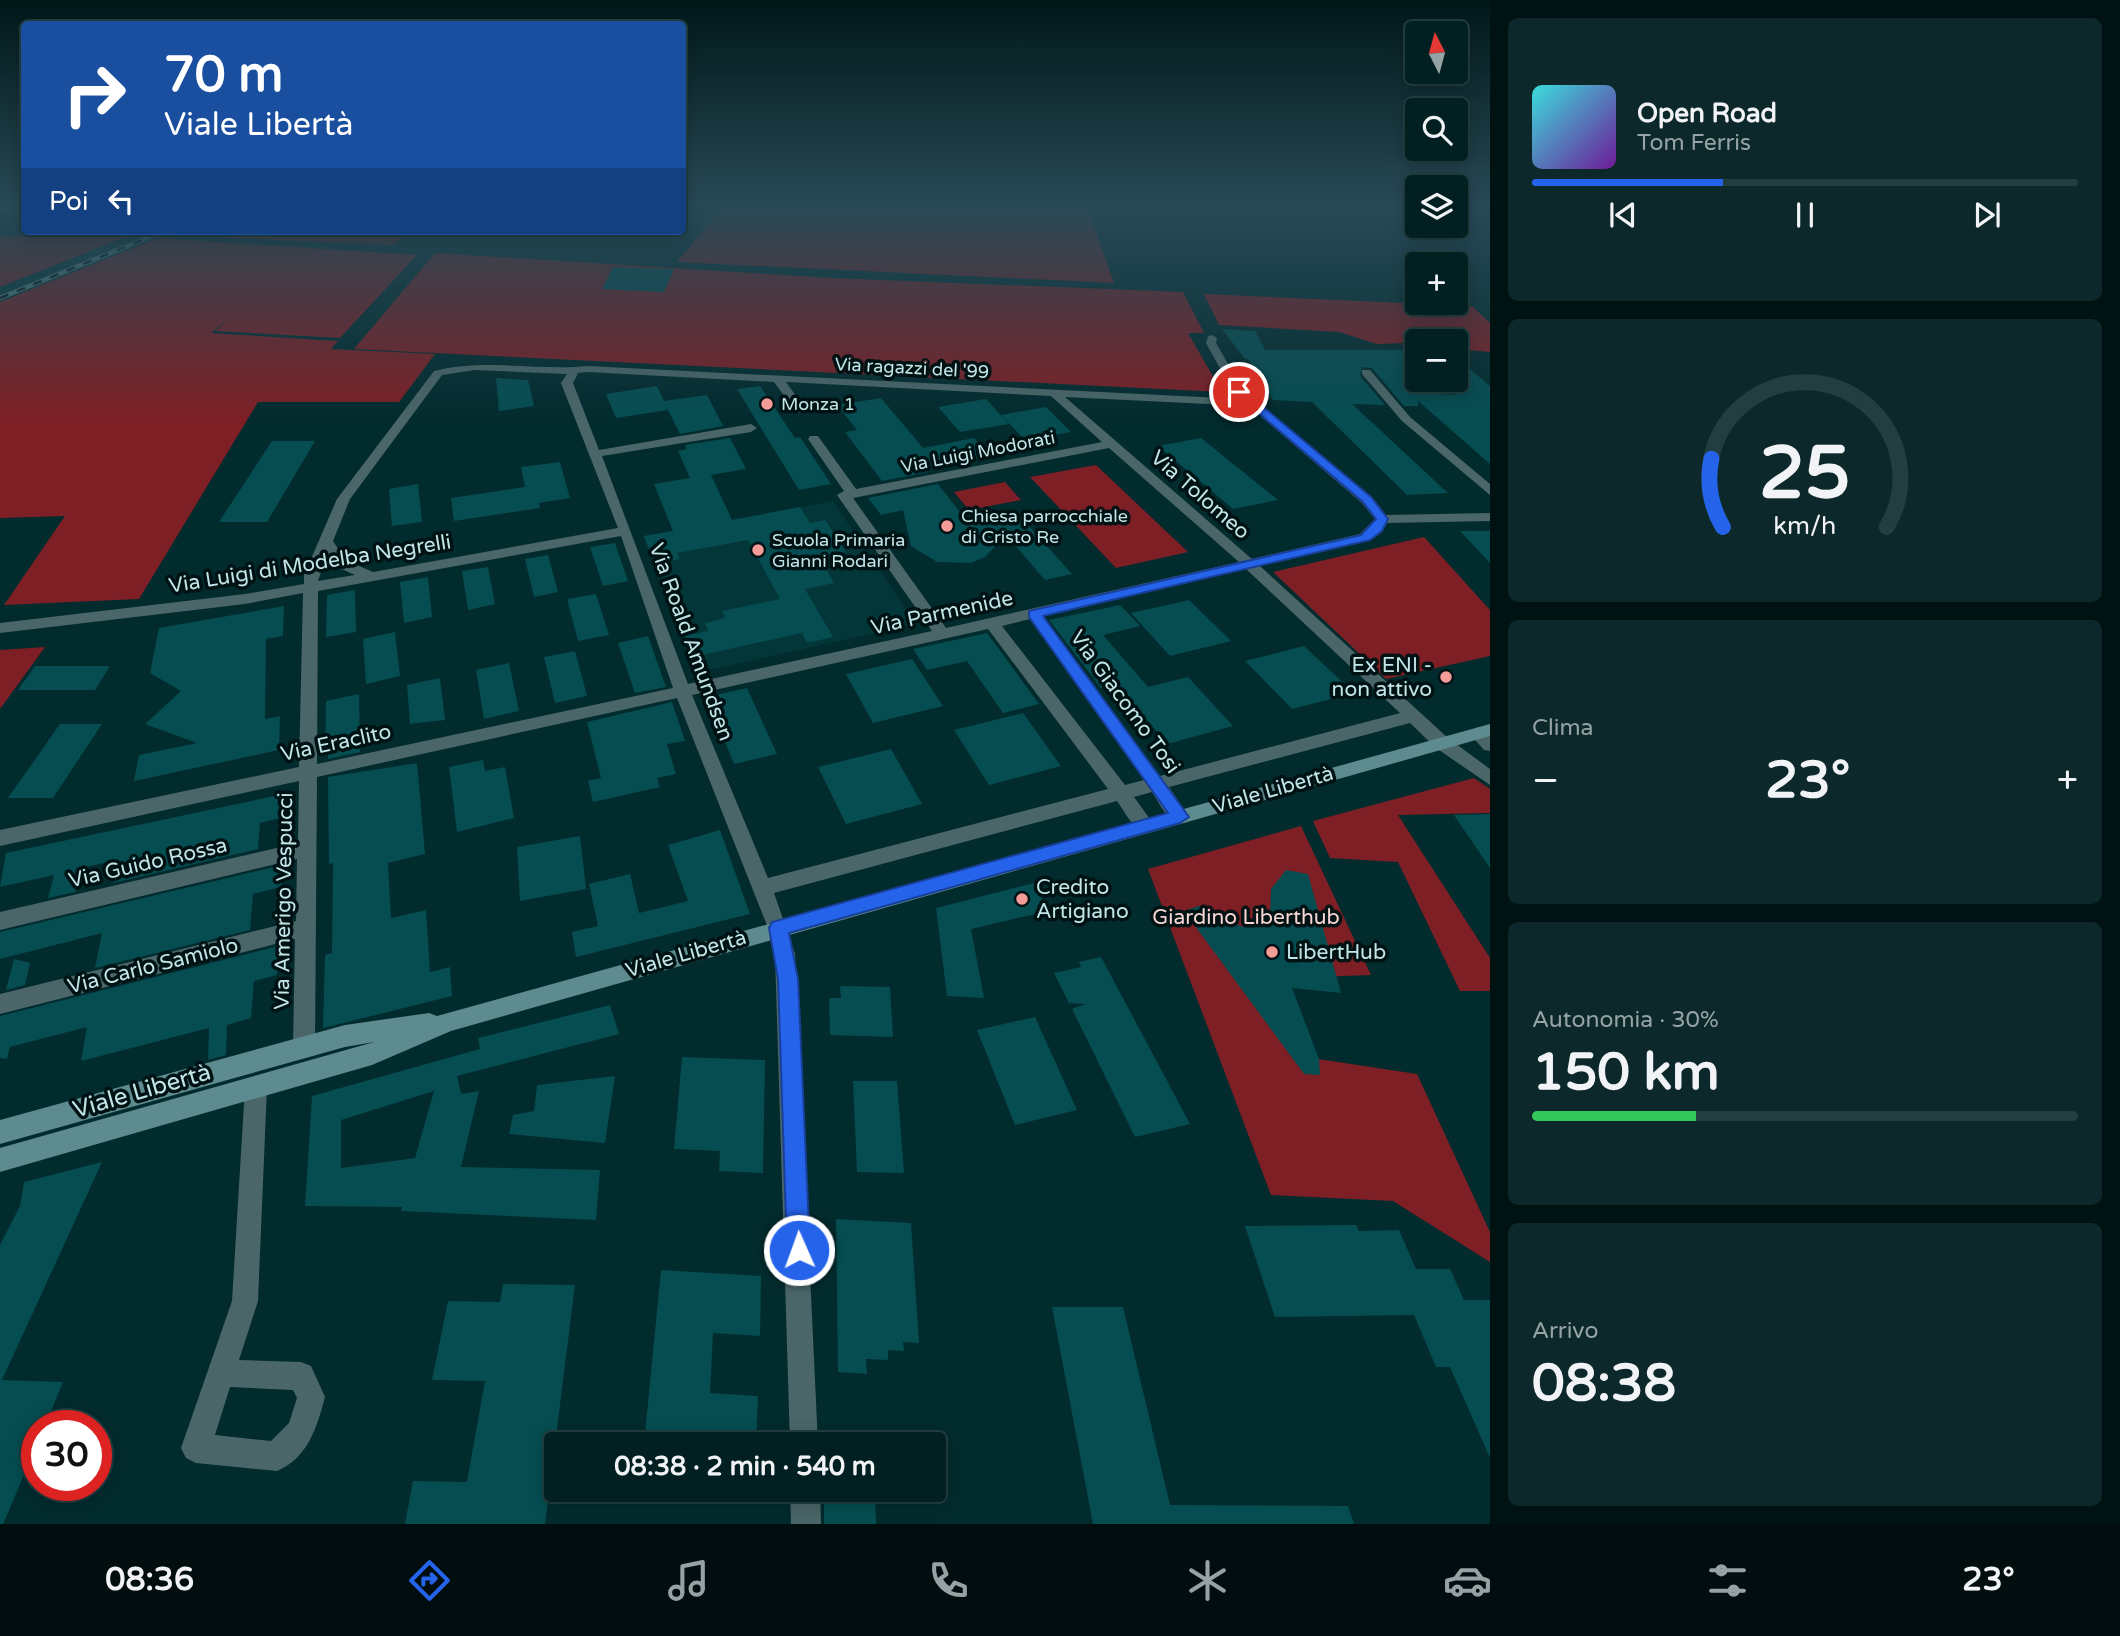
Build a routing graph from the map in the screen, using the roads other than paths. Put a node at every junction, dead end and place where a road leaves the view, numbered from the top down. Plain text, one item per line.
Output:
1 (1212, 338) dead end
2 (1366, 372) dead end
3 (573, 373) junction
4 (778, 379) junction
5 (1054, 393) junction
6 (1250, 403) junction
7 (800, 410) dead end
8 (751, 428) dead end
9 (814, 439) dead end
10 (1110, 444) junction
11 (595, 454) junction
12 (1490, 491) edge
13 (853, 494) junction
14 (1490, 517) edge
15 (1382, 519) junction
16 (625, 531) junction
17 (326, 541) junction
18 (1249, 565) junction
19 (375, 577) junction
20 (313, 588) junction
21 (1034, 614) junction
22 (992, 623) junction
23 (0, 628) edge
24 (943, 635) junction
25 (682, 690) junction
26 (1413, 716) junction
27 (1486, 736) edge
28 (1442, 743) junction
29 (309, 772) junction
30 (1490, 778) edge
31 (1155, 784) junction
32 (1122, 793) junction
33 (1180, 817) junction
34 (1146, 826) junction
35 (0, 838) edge
36 (307, 849) junction
37 (761, 888) junction
38 (0, 921) edge
39 (305, 928) junction
40 (779, 928) junction
41 (0, 1004) edge
42 (449, 1021) junction
43 (304, 1046) junction
44 (256, 1087) junction
45 (0, 1132) edge
46 (0, 1160) edge
47 (221, 1373) dead end
48 (804, 1432) edge
49 (805, 1502) edge
50 (806, 1524) edge

1 - 6 street
2 - 12 street
3 - 4 street, Via ragazzi del '99
3 - 11 street, Via Roald Amundsen
3 - 17 street, Via ragazzi del '99
4 - 5 street, Via ragazzi del '99
4 - 7 street
5 - 6 street, Via ragazzi del '99
5 - 10 street, Via Tolomeo
6 - 15 street
8 - 11 street
9 - 13 street
10 - 13 street, Via Luigi Modorati
10 - 18 street, Via Tolomeo
11 - 16 street, Via Roald Amundsen
13 - 24 street
14 - 15 street
15 - 18 street, Via Parmenide
16 - 19 street, Via Luigi di Modelba Negrelli
16 - 25 street, Via Roald Amundsen
17 - 19 street
17 - 20 street, Via Amerigo Vespucci
18 - 21 street, Via Parmenide
18 - 26 street, Via Tolomeo
19 - 20 street, Via Luigi di Modelba Negrelli
20 - 23 street, Via Luigi di Modelba Negrelli
20 - 29 street, Via Amerigo Vespucci
21 - 22 street, Via Parmenide
21 - 31 street, Via Giacomo Tosi
22 - 24 street, Via Parmenide
22 - 32 street
24 - 25 street, Via Parmenide
25 - 29 street, Via Eraclito
25 - 37 street, Via Roald Amundsen
26 - 28 street, Via Tolomeo
26 - 31 street, Viale Libertà
27 - 28 main road, Viale Libertà
28 - 30 street, Via Tolomeo
28 - 33 main road, Viale Libertà
29 - 35 street, Via Eraclito
29 - 36 street, Via Amerigo Vespucci
31 - 32 street, Viale Libertà
31 - 33 street, Via Giacomo Tosi
32 - 34 street
32 - 37 street, Viale Libertà
33 - 34 main road, Viale Libertà
34 - 40 main road, Viale Libertà
36 - 38 street, Via Guido Rossa
36 - 39 street, Via Amerigo Vespucci
37 - 40 street, Via Roald Amundsen
39 - 41 street, Via Carlo Samiolo
39 - 43 street, Via Amerigo Vespucci
40 - 42 main road, Viale Libertà
40 - 48 street, Via Roald Amundsen
42 - 43 main road, Viale Libertà
42 - 44 main road, Viale Libertà
43 - 45 main road, Viale Libertà
44 - 46 main road, Viale Libertà
44 - 47 street
49 - 50 street

